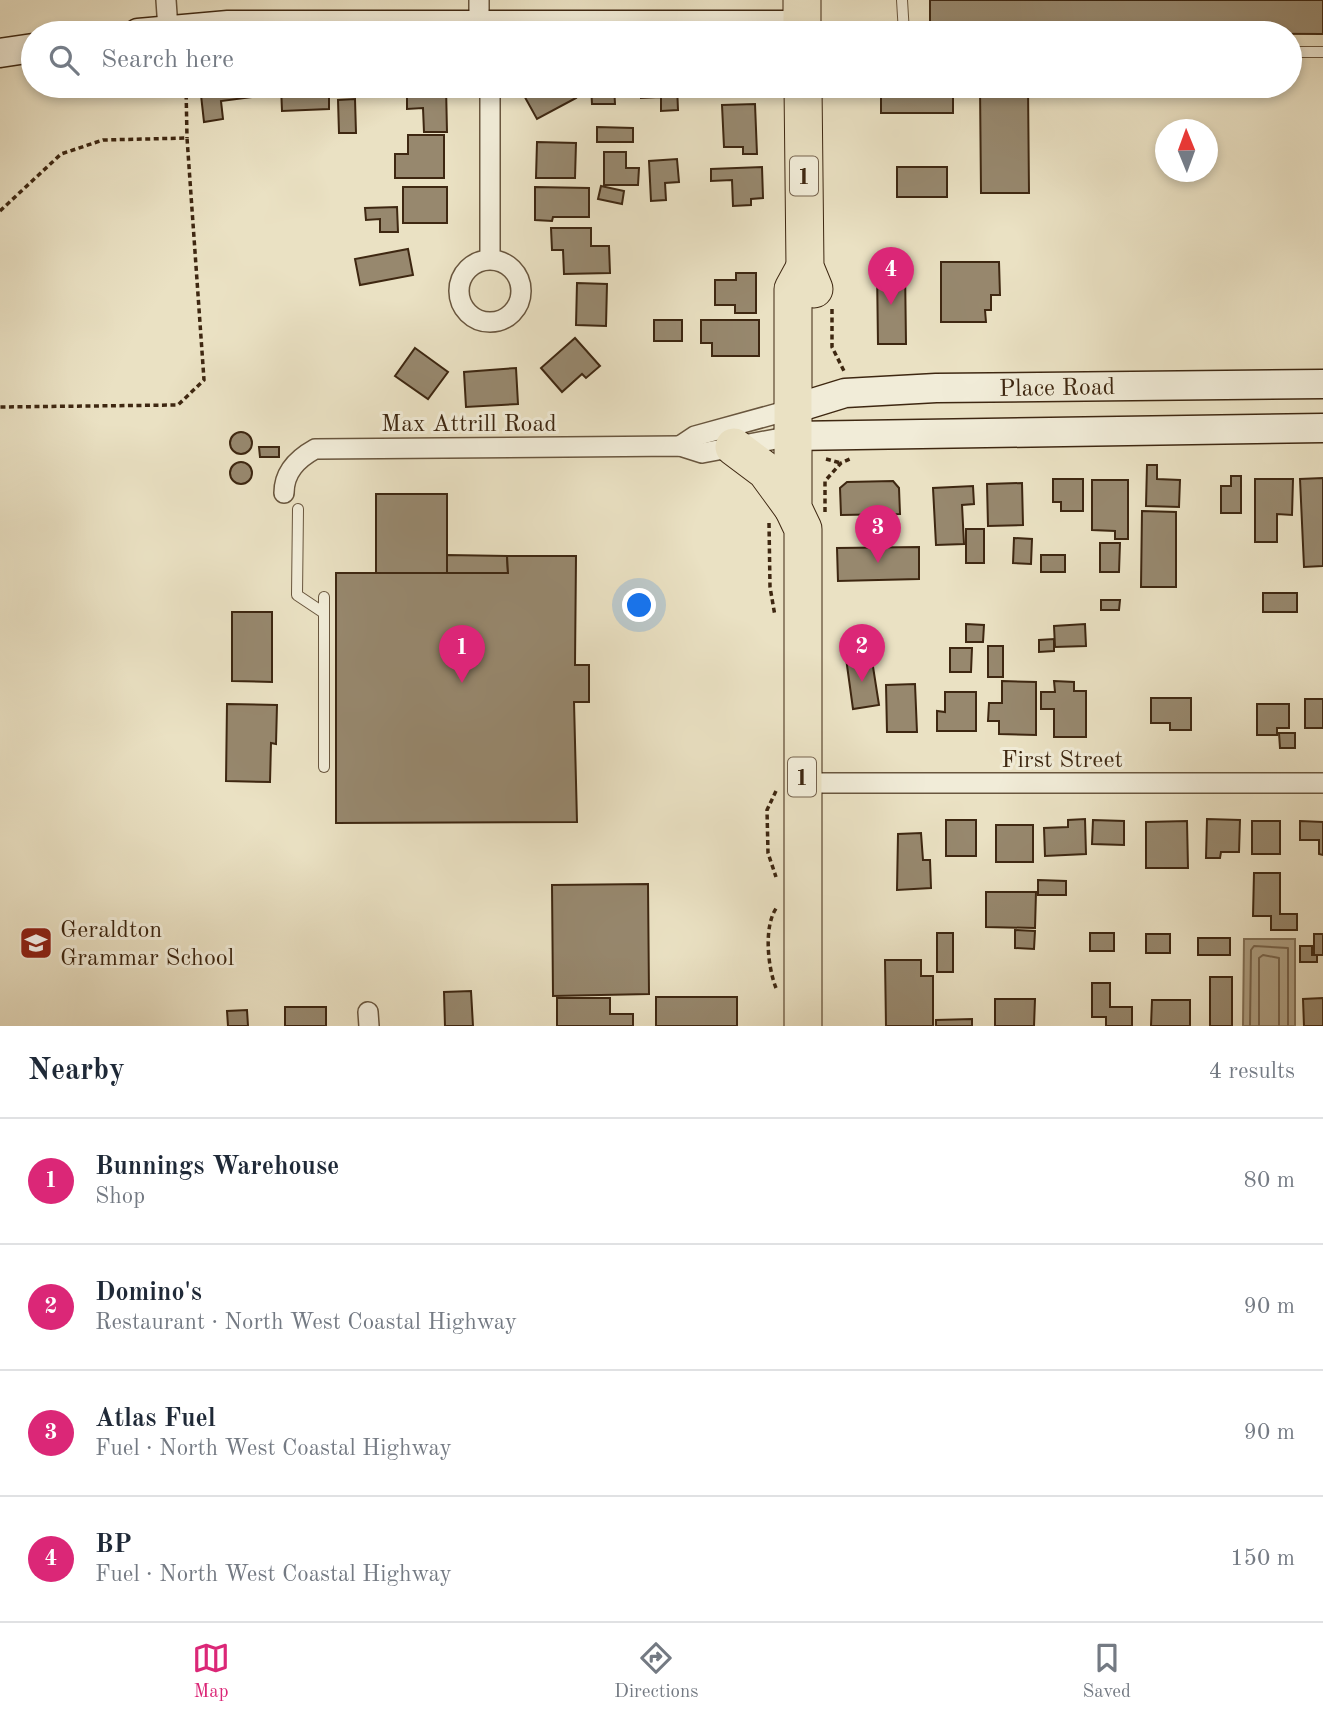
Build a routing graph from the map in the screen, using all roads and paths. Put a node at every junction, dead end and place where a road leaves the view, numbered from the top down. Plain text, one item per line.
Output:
1 (166, 0) edge
2 (902, 0) edge
3 (802, 19) edge
4 (167, 21) edge
5 (485, 21) edge
6 (903, 21) edge
7 (21, 50) edge
8 (1302, 52) edge
9 (1323, 52) edge
10 (0, 53) edge
11 (186, 98) edge
12 (490, 98) edge
13 (803, 98) edge
14 (187, 138) junction
15 (0, 211) edge
16 (490, 259) dead end
17 (1323, 384) edge
18 (0, 407) edge
19 (804, 420) junction
20 (1323, 428) edge
21 (680, 446) junction
22 (734, 447) junction
23 (856, 456) dead end
24 (284, 495) dead end
25 (298, 509) dead end
26 (798, 518) junction
27 (324, 597) dead end
28 (324, 613) junction
29 (775, 620) dead end
30 (324, 768) dead end
31 (1323, 783) edge
32 (790, 785) junction
33 (780, 887) dead end
34 (780, 900) dead end
35 (778, 993) dead end
36 (803, 1026) edge

1 - 4 street
2 - 6 lane
3 - 5 street
7 - 10 street
8 - 9 lane
11 - 14 path
12 - 16 street
13 - 19 highway, 1
14 - 15 path
14 - 18 path
17 - 19 street, Place Road
19 - 20 street, Place Road
19 - 21 street, Max Attrill Road
19 - 22 street, Max Attrill Road
19 - 26 highway, 1
21 - 22 street, Max Attrill Road
21 - 24 street, Max Attrill Road
22 - 26 highway
23 - 26 path
25 - 28 lane
26 - 29 path
26 - 32 highway, 1
27 - 28 lane
28 - 30 lane
31 - 32 street, First Street
32 - 33 path
32 - 36 highway, 1
34 - 35 path

